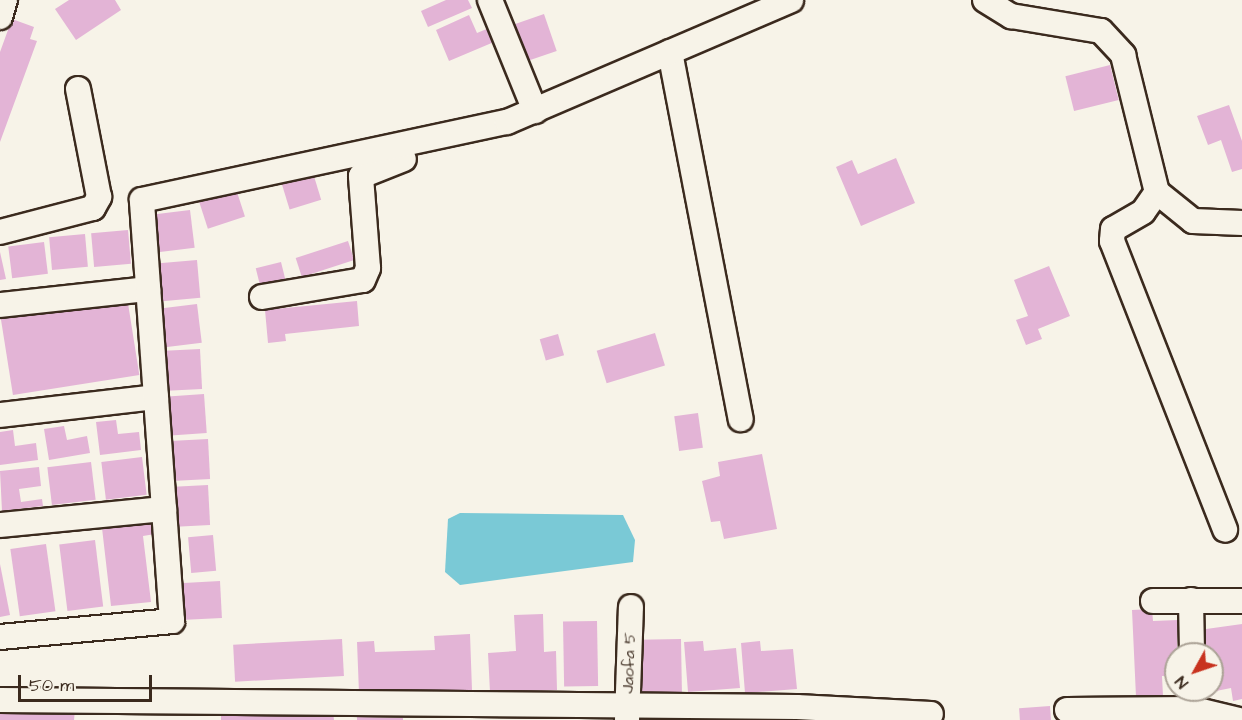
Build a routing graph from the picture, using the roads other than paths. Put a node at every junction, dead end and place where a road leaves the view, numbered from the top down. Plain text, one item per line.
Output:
1 (5, 0) edge
2 (490, 0) edge
3 (791, 0) edge
4 (985, 0) edge
5 (0, 16) edge
6 (670, 52) junction
7 (78, 89) dead end
8 (535, 111) junction
9 (507, 122) junction
10 (1157, 192) junction
11 (1242, 223) edge
12 (0, 232) edge
13 (148, 289) junction
14 (262, 297) dead end
15 (0, 305) edge
16 (156, 397) junction
17 (0, 414) edge
18 (741, 419) dead end
19 (164, 509) junction
20 (0, 525) edge
21 (1225, 530) dead end
22 (1191, 600) junction
23 (1153, 601) dead end
24 (1242, 601) edge
25 (631, 607) dead end
26 (0, 637) edge
27 (1192, 642) edge
28 (0, 700) edge
29 (1192, 706) edge
30 (1067, 710) dead end
31 (89, 711) edge
32 (348, 712) edge
33 (477, 712) edge
34 (627, 713) edge
35 (797, 713) edge
36 (931, 714) dead end
37 (1239, 720) edge

1 - 5 street
2 - 8 street
3 - 6 street
4 - 10 street
6 - 8 street
6 - 18 street
7 - 12 street
8 - 9 street
9 - 13 street
9 - 14 street
10 - 11 street
10 - 21 street
13 - 15 street
13 - 16 street
16 - 17 street
16 - 19 street
19 - 20 street
19 - 26 street
22 - 23 street
22 - 24 street
22 - 27 street
25 - 34 street, Jaofa 5
28 - 31 street
29 - 30 street
29 - 37 street
31 - 32 street
32 - 33 street
33 - 34 street
34 - 35 street
35 - 36 street

